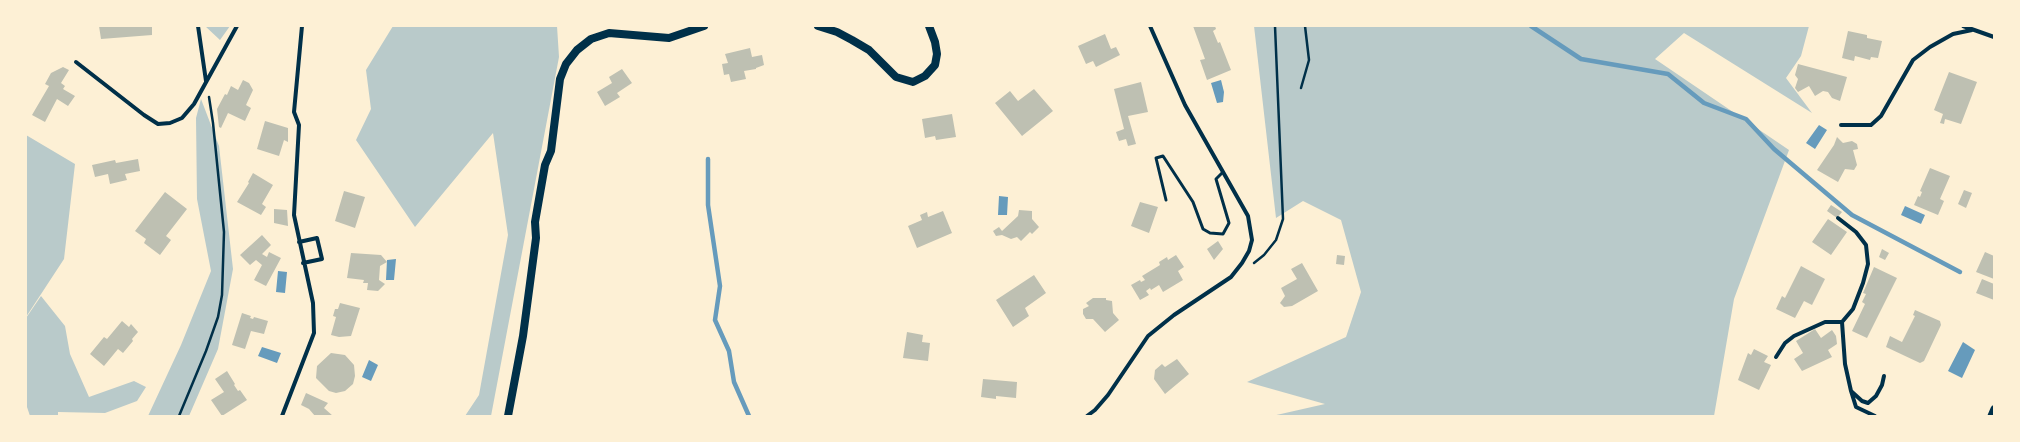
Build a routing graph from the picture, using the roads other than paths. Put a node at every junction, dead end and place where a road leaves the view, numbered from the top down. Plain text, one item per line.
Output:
1 (198, 26) edge
2 (237, 26) edge
3 (302, 26) edge
4 (704, 26) edge
5 (818, 26) edge
6 (929, 26) edge
7 (1150, 26) edge
8 (1963, 26) edge
9 (1972, 30) junction
10 (1994, 37) edge
11 (76, 62) dead end
12 (206, 81) junction
13 (1841, 125) dead end
14 (1223, 172) junction
15 (1166, 200) dead end
16 (1838, 218) dead end
17 (298, 242) junction
18 (303, 263) junction
19 (1842, 322) junction
20 (1776, 358) dead end
21 (1884, 376) dead end
22 (1851, 391) junction
23 (1994, 409) edge
24 (282, 416) edge
25 (508, 416) edge
26 (1087, 416) edge
27 (1875, 416) edge
28 (1991, 416) edge

1 - 12 street
2 - 12 street
3 - 17 street
4 - 25 main road
5 - 6 main road
7 - 14 street
8 - 9 street
9 - 10 street
9 - 13 street
11 - 12 street
14 - 15 lane
14 - 26 street
16 - 19 street
17 - 18 street
17 - 18 street
18 - 24 street
19 - 20 street
19 - 22 street
21 - 22 street
22 - 27 street
23 - 28 street

